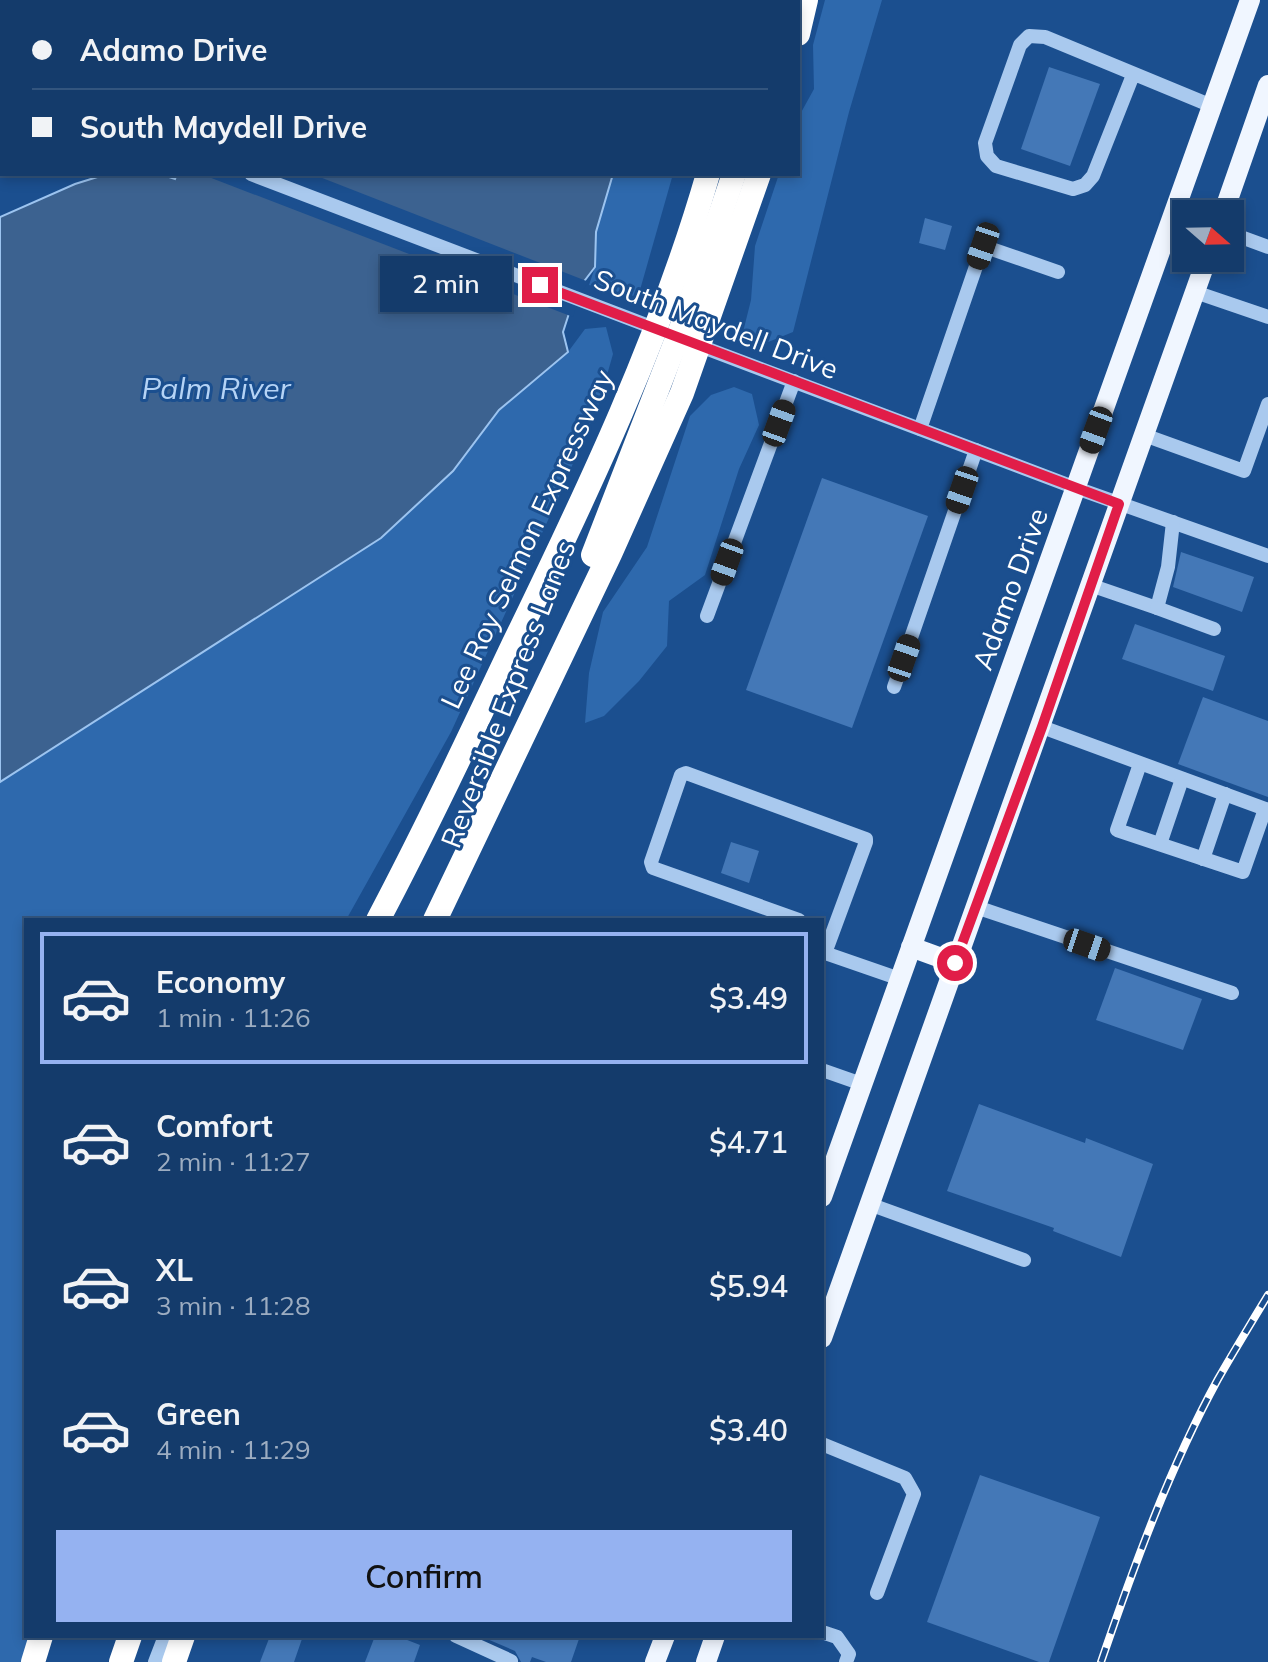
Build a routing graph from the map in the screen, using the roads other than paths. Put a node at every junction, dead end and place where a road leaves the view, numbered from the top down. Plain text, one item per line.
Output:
1 (806, 0) edge
2 (1250, 0) edge
3 (800, 26) edge
4 (1133, 75) junction
5 (1268, 85) edge
6 (1212, 106) junction
7 (256, 176) edge
8 (707, 176) edge
9 (733, 176) edge
10 (758, 176) edge
11 (1228, 200) edge
12 (1244, 238) edge
13 (1268, 247) edge
14 (1058, 272) dead end
15 (1202, 272) edge
16 (1195, 292) junction
17 (1268, 317) edge
18 (794, 381) junction
19 (1268, 404) edge
20 (920, 429) junction
21 (1144, 435) junction
22 (976, 450) junction
23 (1076, 488) junction
24 (1119, 504) junction
25 (1173, 522) junction
26 (1268, 556) edge
27 (1090, 585) junction
28 (1157, 608) junction
29 (707, 616) dead end
30 (1214, 629) dead end
31 (894, 687) dead end
32 (1042, 727) junction
33 (1140, 764) junction
34 (1182, 779) junction
35 (1225, 794) junction
36 (1267, 810) edge
37 (1160, 844) junction
38 (1203, 859) junction
39 (976, 907) junction
40 (379, 918) edge
41 (436, 918) edge
42 (454, 918) edge
43 (793, 918) edge
44 (911, 947) junction
45 (824, 953) edge
46 (955, 963) junction
47 (900, 979) junction
48 (1232, 993) dead end
49 (824, 1071) edge
50 (862, 1084) junction
51 (824, 1191) edge
52 (869, 1204) junction
53 (1024, 1260) dead end
54 (824, 1332) edge
55 (824, 1445) edge
56 (877, 1593) dead end
57 (824, 1633) edge
58 (40, 1638) edge
59 (129, 1638) edge
60 (164, 1638) edge
61 (182, 1638) edge
62 (461, 1638) edge
63 (664, 1638) edge
64 (714, 1638) edge
65 (511, 1661) edge
66 (33, 1662) edge
67 (121, 1662) edge
68 (155, 1662) edge
69 (174, 1662) edge
70 (655, 1662) edge
71 (706, 1662) edge
72 (846, 1662) edge

1 - 3 highway
2 - 6 main road, Adamo Drive
4 - 4 street
4 - 6 street
5 - 11 main road
6 - 23 main road, Adamo Drive
7 - 18 street, South Maydell Drive
8 - 40 highway, Lee Roy Selmon Expressway
9 - 42 highway, Reversible Express Lanes
10 - 41 highway
12 - 13 street
14 - 20 street
15 - 16 main road
16 - 17 street
16 - 21 main road
18 - 20 street, South Maydell Drive
18 - 29 street
19 - 21 street
20 - 22 street, South Maydell Drive
21 - 24 main road
22 - 23 street, South Maydell Drive
22 - 31 street
23 - 24 street, South Maydell Drive
23 - 44 main road, Adamo Drive
24 - 25 street, South Maydell Drive
24 - 27 main road
25 - 26 street, South Maydell Drive
25 - 28 street
27 - 28 street
27 - 32 main road
28 - 30 street
32 - 33 street
32 - 39 main road
33 - 34 street
33 - 37 street
34 - 35 street
34 - 37 street
35 - 36 street
35 - 38 street
36 - 38 street
37 - 38 street
39 - 46 main road
39 - 48 street
43 - 45 street
44 - 46 main road
44 - 47 main road, Adamo Drive
45 - 47 street
46 - 52 main road
47 - 50 main road, Adamo Drive
49 - 50 street
50 - 51 main road, Adamo Drive
52 - 53 street
52 - 54 main road
55 - 56 street
57 - 72 street
58 - 66 highway
59 - 67 highway
60 - 68 street
61 - 69 highway
62 - 65 street
63 - 70 main road
64 - 71 main road

